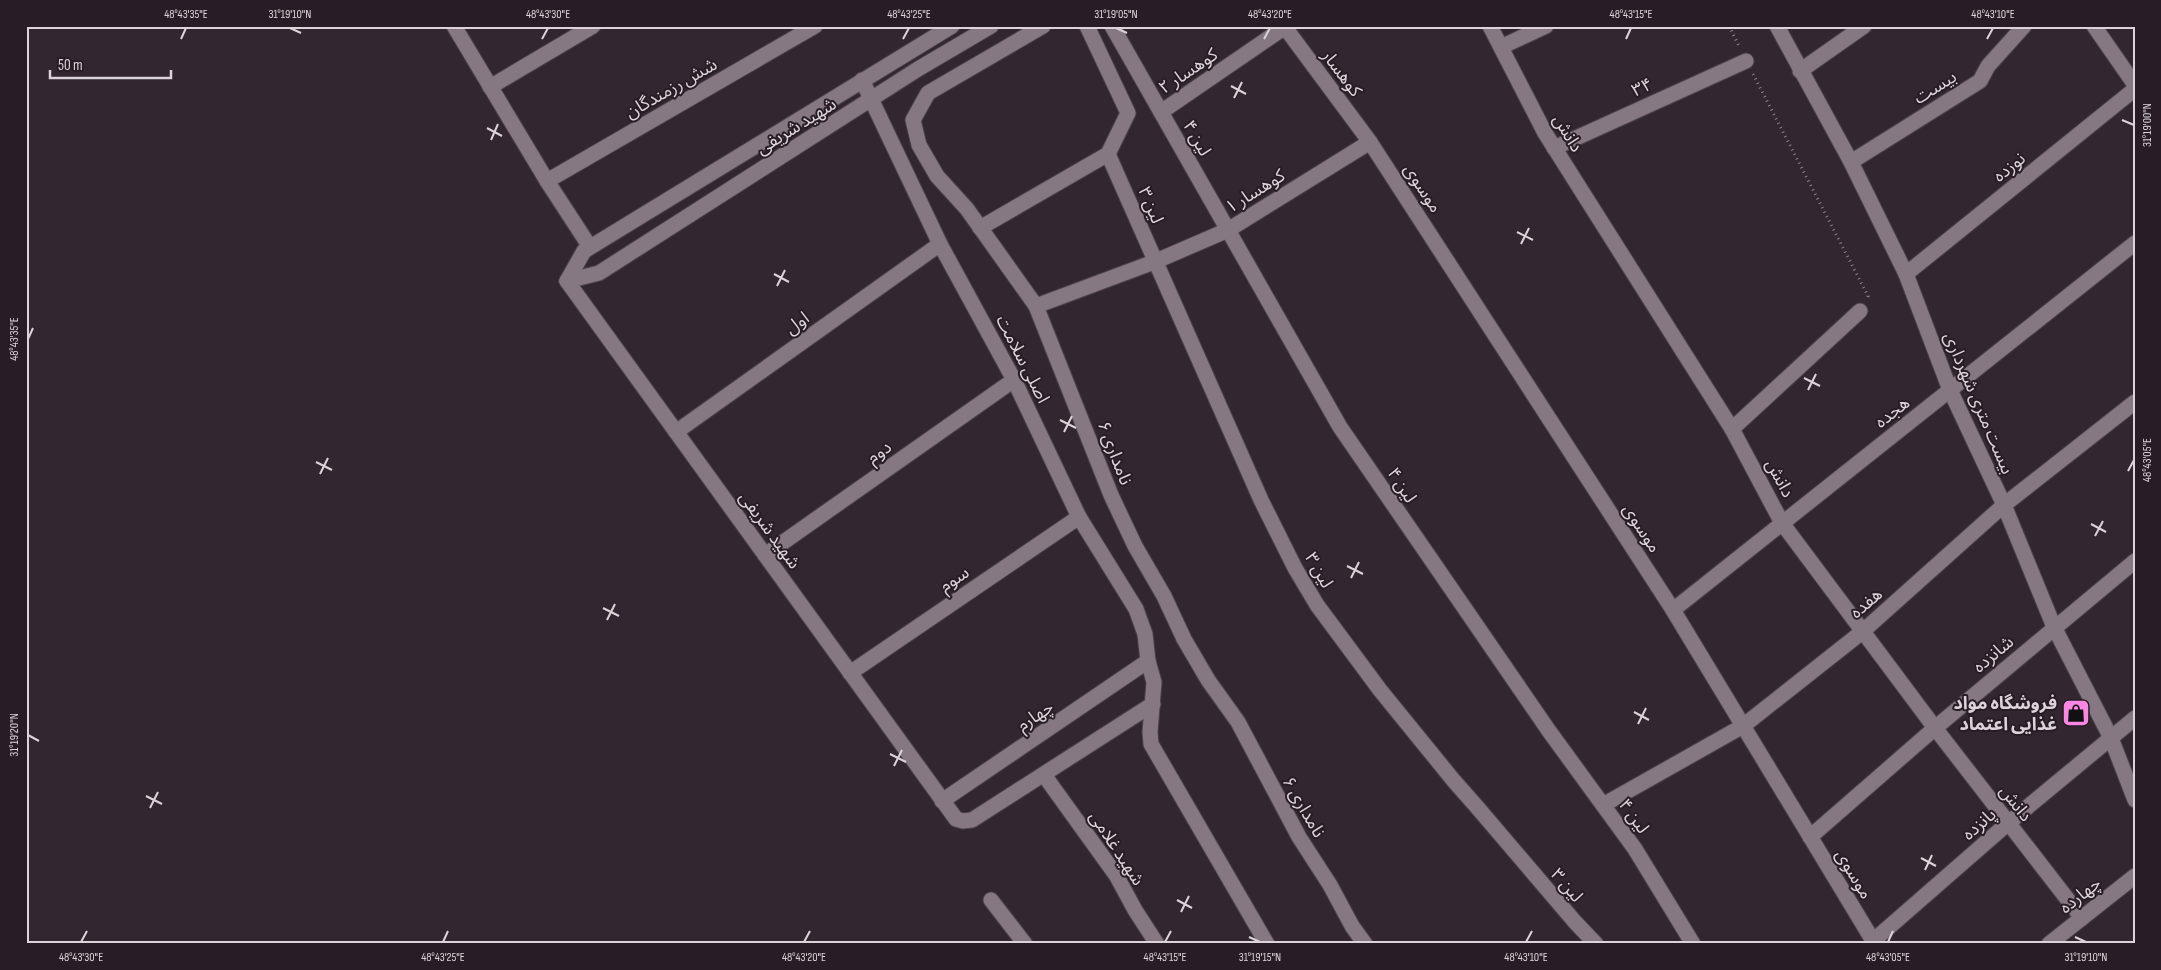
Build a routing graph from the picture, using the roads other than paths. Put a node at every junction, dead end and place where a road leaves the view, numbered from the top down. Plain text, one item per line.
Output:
1 (454, 26) edge
2 (593, 26) edge
3 (815, 26) edge
4 (952, 26) edge
5 (991, 26) edge
6 (1043, 26) edge
7 (1086, 26) edge
8 (1112, 26) edge
9 (1490, 26) edge
10 (1546, 26) edge
11 (1777, 26) edge
12 (1864, 26) edge
13 (2024, 26) edge
14 (2094, 26) edge
15 (1284, 27) edge
16 (1500, 47) junction
17 (1746, 61) road end
18 (1800, 71) junction
19 (862, 80) junction
20 (2135, 85) edge
21 (490, 87) junction
22 (2135, 89) edge
23 (873, 100) junction
24 (1161, 112) junction
25 (1370, 142) junction
26 (1554, 148) junction
27 (1108, 154) junction
28 (1851, 162) junction
29 (547, 181) junction
30 (980, 228) junction
31 (1228, 230) junction
32 (2135, 243) edge
33 (940, 244) junction
34 (590, 247) junction
35 (1154, 262) junction
36 (1906, 274) junction
37 (567, 281) junction
38 (1036, 306) junction
39 (1860, 311) road end
40 (1014, 380) junction
41 (1950, 390) junction
42 (2135, 402) edge
43 (1732, 429) junction
44 (676, 432) junction
45 (2004, 505) junction
46 (1080, 517) junction
47 (1782, 523) junction
48 (765, 555) junction
49 (2135, 561) edge
50 (1672, 610) junction
51 (2054, 627) junction
52 (1862, 632) junction
53 (1148, 662) junction
54 (850, 673) junction
55 (1153, 704) junction
56 (2135, 718) edge
57 (1743, 726) junction
58 (1935, 728) junction
59 (2111, 738) junction
60 (1044, 775) junction
61 (2135, 800) edge
62 (942, 801) junction
63 (1603, 805) junction
64 (2007, 824) junction
65 (1810, 837) junction
66 (2135, 876) edge
67 (991, 900) dead end
68 (2082, 918) junction
69 (1874, 943) edge
70 (1025, 944) edge
71 (1157, 944) edge
72 (1267, 944) edge
73 (1366, 944) edge
74 (1596, 944) edge
75 (1693, 944) edge
76 (2049, 944) edge

1 - 21 street
2 - 21 street
3 - 29 street, شش رزمندگان
4 - 19 street, شهید شریفی
5 - 23 street, شهید شریفی
6 - 30 street, نامداری ۶
7 - 27 street
8 - 24 street, لین ۴
9 - 16 street, دانش
10 - 16 street
11 - 18 street, بیست متری شهرداری
12 - 18 street
13 - 28 street, بیست
14 - 20 street
15 - 24 street, کوهسار ۲
15 - 25 street, کوهسار
16 - 26 street, دانش
17 - 26 street, ۳۴
18 - 28 street, بیست متری شهرداری
19 - 23 street, اصلی سلامت
19 - 34 street, شهید شریفی
21 - 29 street
22 - 36 street, نوزده
23 - 33 street, اصلی سلامت
23 - 37 street, شهید شریفی
24 - 31 street, لین ۴
25 - 31 street, کوهسار ۱
25 - 50 street, موسوی
26 - 43 street, دانش
27 - 30 street
27 - 35 street, لین ۳
28 - 36 street, بیست متری شهرداری
29 - 34 street
30 - 38 street, نامداری ۶
31 - 35 street, کوهسار ۱
31 - 63 street, لین ۴
32 - 41 street, هجده
33 - 40 street, اصلی سلامت
33 - 44 street, اول
34 - 37 street, شهید شریفی
35 - 38 street, کوهسار ۱
35 - 74 street, لین ۳
36 - 41 street, بیست متری شهرداری
37 - 44 street, شهید شریفی
38 - 73 street, نامداری ۶
39 - 43 street
40 - 46 street, اصلی سلامت
40 - 48 street, دوم
41 - 45 street, بیست متری شهرداری
41 - 47 street, هجده
42 - 45 street, هفده
43 - 47 street, دانش
44 - 48 street, شهید شریفی
45 - 51 street, بیست متری شهرداری
45 - 52 street, هفده
46 - 53 street, اصلی سلامت
46 - 54 street, سوم
47 - 50 street, هجده
47 - 52 street, دانش
48 - 54 street, شهید شریفی
49 - 51 street, شانزده
50 - 57 street, موسوی
51 - 58 street, شانزده
51 - 59 street, بیست متری شهرداری
52 - 57 street, هفده
52 - 58 street, دانش
53 - 55 street, اصلی سلامت
53 - 62 street, چهارم
54 - 62 street, شهید شریفی
55 - 60 street, شهید شریفی
55 - 72 street, اصلی سلامت
56 - 59 street, پانزده
57 - 63 street, هفده
57 - 65 street, موسوی
58 - 64 street, دانش
58 - 65 street, شانزده
59 - 61 street, بیست متری شهرداری
59 - 64 street, پانزده
60 - 62 street, شهید شریفی
60 - 71 street, شهید غلامی
63 - 75 street, لین ۴
64 - 68 street, دانش
64 - 69 street, پانزده
65 - 69 street, موسوی
66 - 68 street, چهارده
67 - 70 street
68 - 76 street, چهارده

